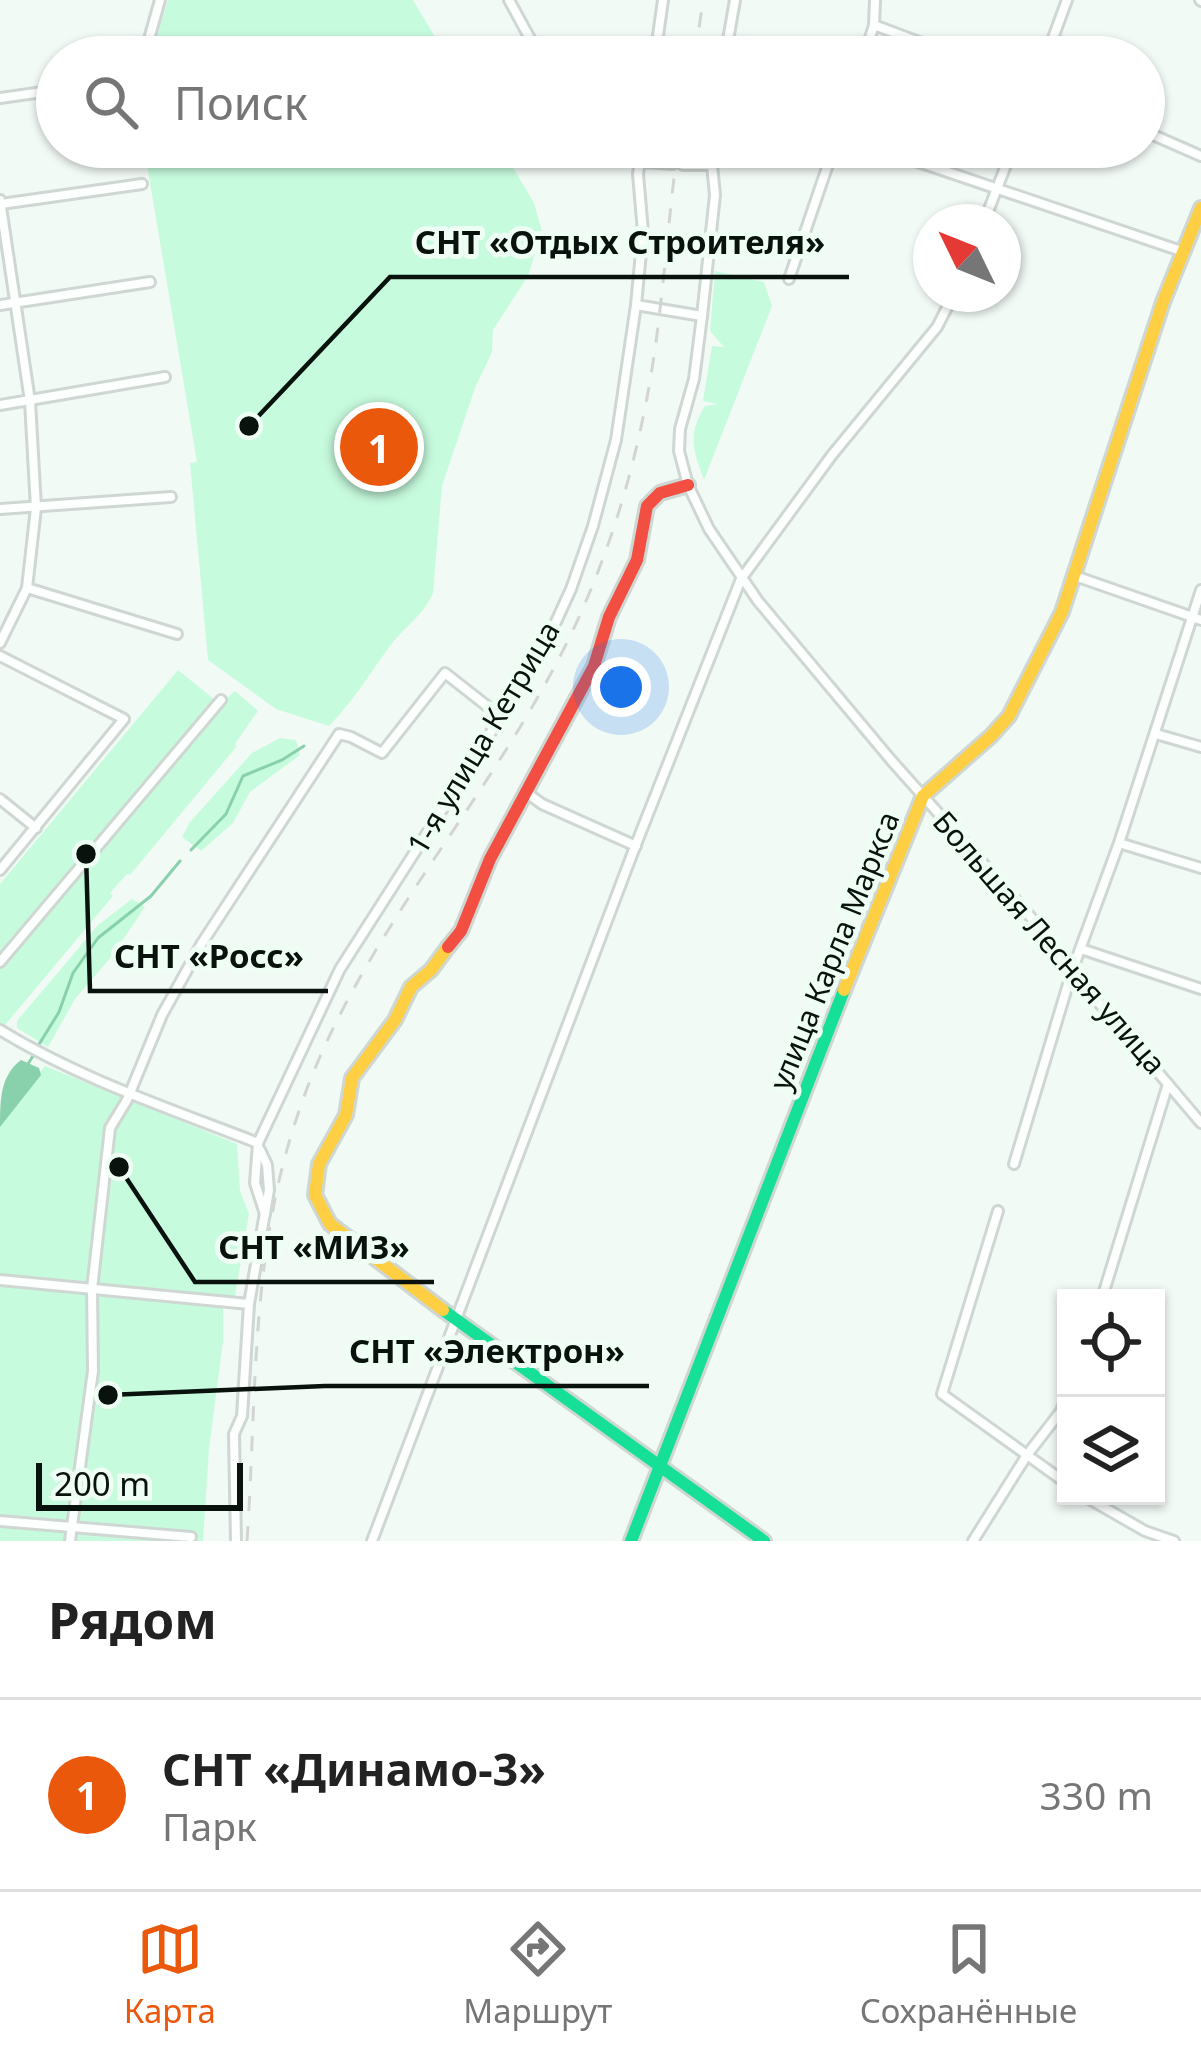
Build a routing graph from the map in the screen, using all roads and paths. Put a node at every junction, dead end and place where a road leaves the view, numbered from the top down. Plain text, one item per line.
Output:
1 (160, 0) edge
2 (509, 0) edge
3 (663, 0) edge
4 (735, 0) edge
5 (874, 0) edge
6 (1066, 0) edge
7 (874, 25) junction
8 (151, 36) edge
9 (529, 36) edge
10 (658, 36) edge
11 (729, 36) edge
12 (871, 36) edge
13 (903, 36) edge
14 (1053, 36) edge
15 (36, 93) edge
16 (0, 98) edge
17 (1165, 140) edge
18 (1201, 156) edge
19 (640, 168) edge
20 (712, 168) edge
21 (827, 168) edge
22 (934, 168) edge
23 (1005, 168) edge
24 (142, 184) dead end
25 (997, 190) junction
26 (0, 203) edge
27 (991, 204) edge
28 (1201, 208) edge
29 (1197, 227) edge
30 (1184, 252) junction
31 (789, 279) dead end
32 (150, 282) dead end
33 (16, 304) junction
34 (0, 305) edge
35 (636, 305) junction
36 (945, 312) edge
37 (702, 316) junction
38 (165, 377) dead end
39 (30, 401) junction
40 (0, 405) edge
41 (687, 479) junction
42 (171, 496) dead end
43 (36, 508) junction
44 (0, 509) edge
45 (1075, 576) junction
46 (741, 579) junction
47 (26, 588) junction
48 (1201, 590) edge
49 (1197, 619) edge
50 (177, 634) dead end
51 (0, 643) edge
52 (0, 656) edge
53 (221, 700) dead end
54 (501, 717) junction
55 (1156, 734) junction
56 (1201, 748) edge
57 (527, 793) junction
58 (923, 796) junction
59 (0, 799) edge
60 (36, 828) junction
61 (1119, 843) junction
62 (636, 846) junction
63 (1201, 868) edge
64 (0, 870) edge
65 (1081, 949) junction
66 (0, 962) edge
67 (1072, 971) junction
68 (1201, 989) edge
69 (0, 1030) edge
70 (1168, 1083) junction
71 (129, 1093) junction
72 (1201, 1123) edge
73 (258, 1143) junction
74 (1014, 1164) dead end
75 (998, 1210) dead end
76 (0, 1280) edge
77 (92, 1289) junction
78 (1105, 1289) edge
79 (249, 1304) junction
80 (454, 1319) junction
81 (1057, 1416) edge
82 (1027, 1455) junction
83 (659, 1466) junction
84 (1057, 1477) edge
85 (1099, 1505) edge
86 (0, 1521) edge
87 (71, 1529) junction
88 (190, 1537) dead end
89 (70, 1541) edge
90 (236, 1541) edge
91 (372, 1541) edge
92 (631, 1541) edge
93 (764, 1541) edge
94 (973, 1541) edge
95 (1174, 1541) edge

1 - 8 street
2 - 9 street
3 - 10 street
4 - 11 street
5 - 7 street
6 - 14 street
7 - 12 street
7 - 13 street
15 - 16 street
17 - 18 street
19 - 35 street, 1-я улица Кетрица
20 - 37 street
21 - 31 street
22 - 25 street
23 - 25 street
24 - 26 street
25 - 27 street
25 - 30 street
26 - 33 street
28 - 29 street, улица Карла Маркса
29 - 30 street, улица Карла Маркса
30 - 45 street, улица Карла Маркса
32 - 33 street
33 - 34 street
33 - 39 street
35 - 37 street
35 - 54 street, 1-я улица Кетрица
36 - 46 street
37 - 41 street
38 - 39 street
39 - 40 street
39 - 43 street
41 - 46 street, Большая Лесная улица
41 - 57 street
42 - 43 street
43 - 44 street
43 - 47 street
45 - 49 street
45 - 58 street, улица Карла Маркса
46 - 58 street, Большая Лесная улица
46 - 62 street
47 - 50 street
47 - 51 street
48 - 49 street
49 - 55 street
52 - 60 street
53 - 66 street
54 - 71 street
54 - 73 street, 1-я улица Кетрица
55 - 56 street
55 - 61 street
57 - 62 street
57 - 80 street
58 - 67 street, Большая Лесная улица
58 - 83 street, улица Карла Маркса
59 - 60 street
60 - 64 street
61 - 63 street
61 - 65 street
62 - 80 street
65 - 67 street
65 - 68 street
67 - 70 street, Большая Лесная улица
67 - 74 street
69 - 71 street
70 - 72 street, Большая Лесная улица
70 - 78 street
71 - 73 street
71 - 77 street
73 - 79 street
75 - 82 street
76 - 77 street
77 - 79 street
77 - 87 street
79 - 90 street
80 - 83 street
80 - 91 street
81 - 82 street
82 - 84 street
82 - 94 street
83 - 92 street, улица Карла Маркса
83 - 93 street
85 - 95 street
86 - 87 street
87 - 88 street
87 - 89 street

